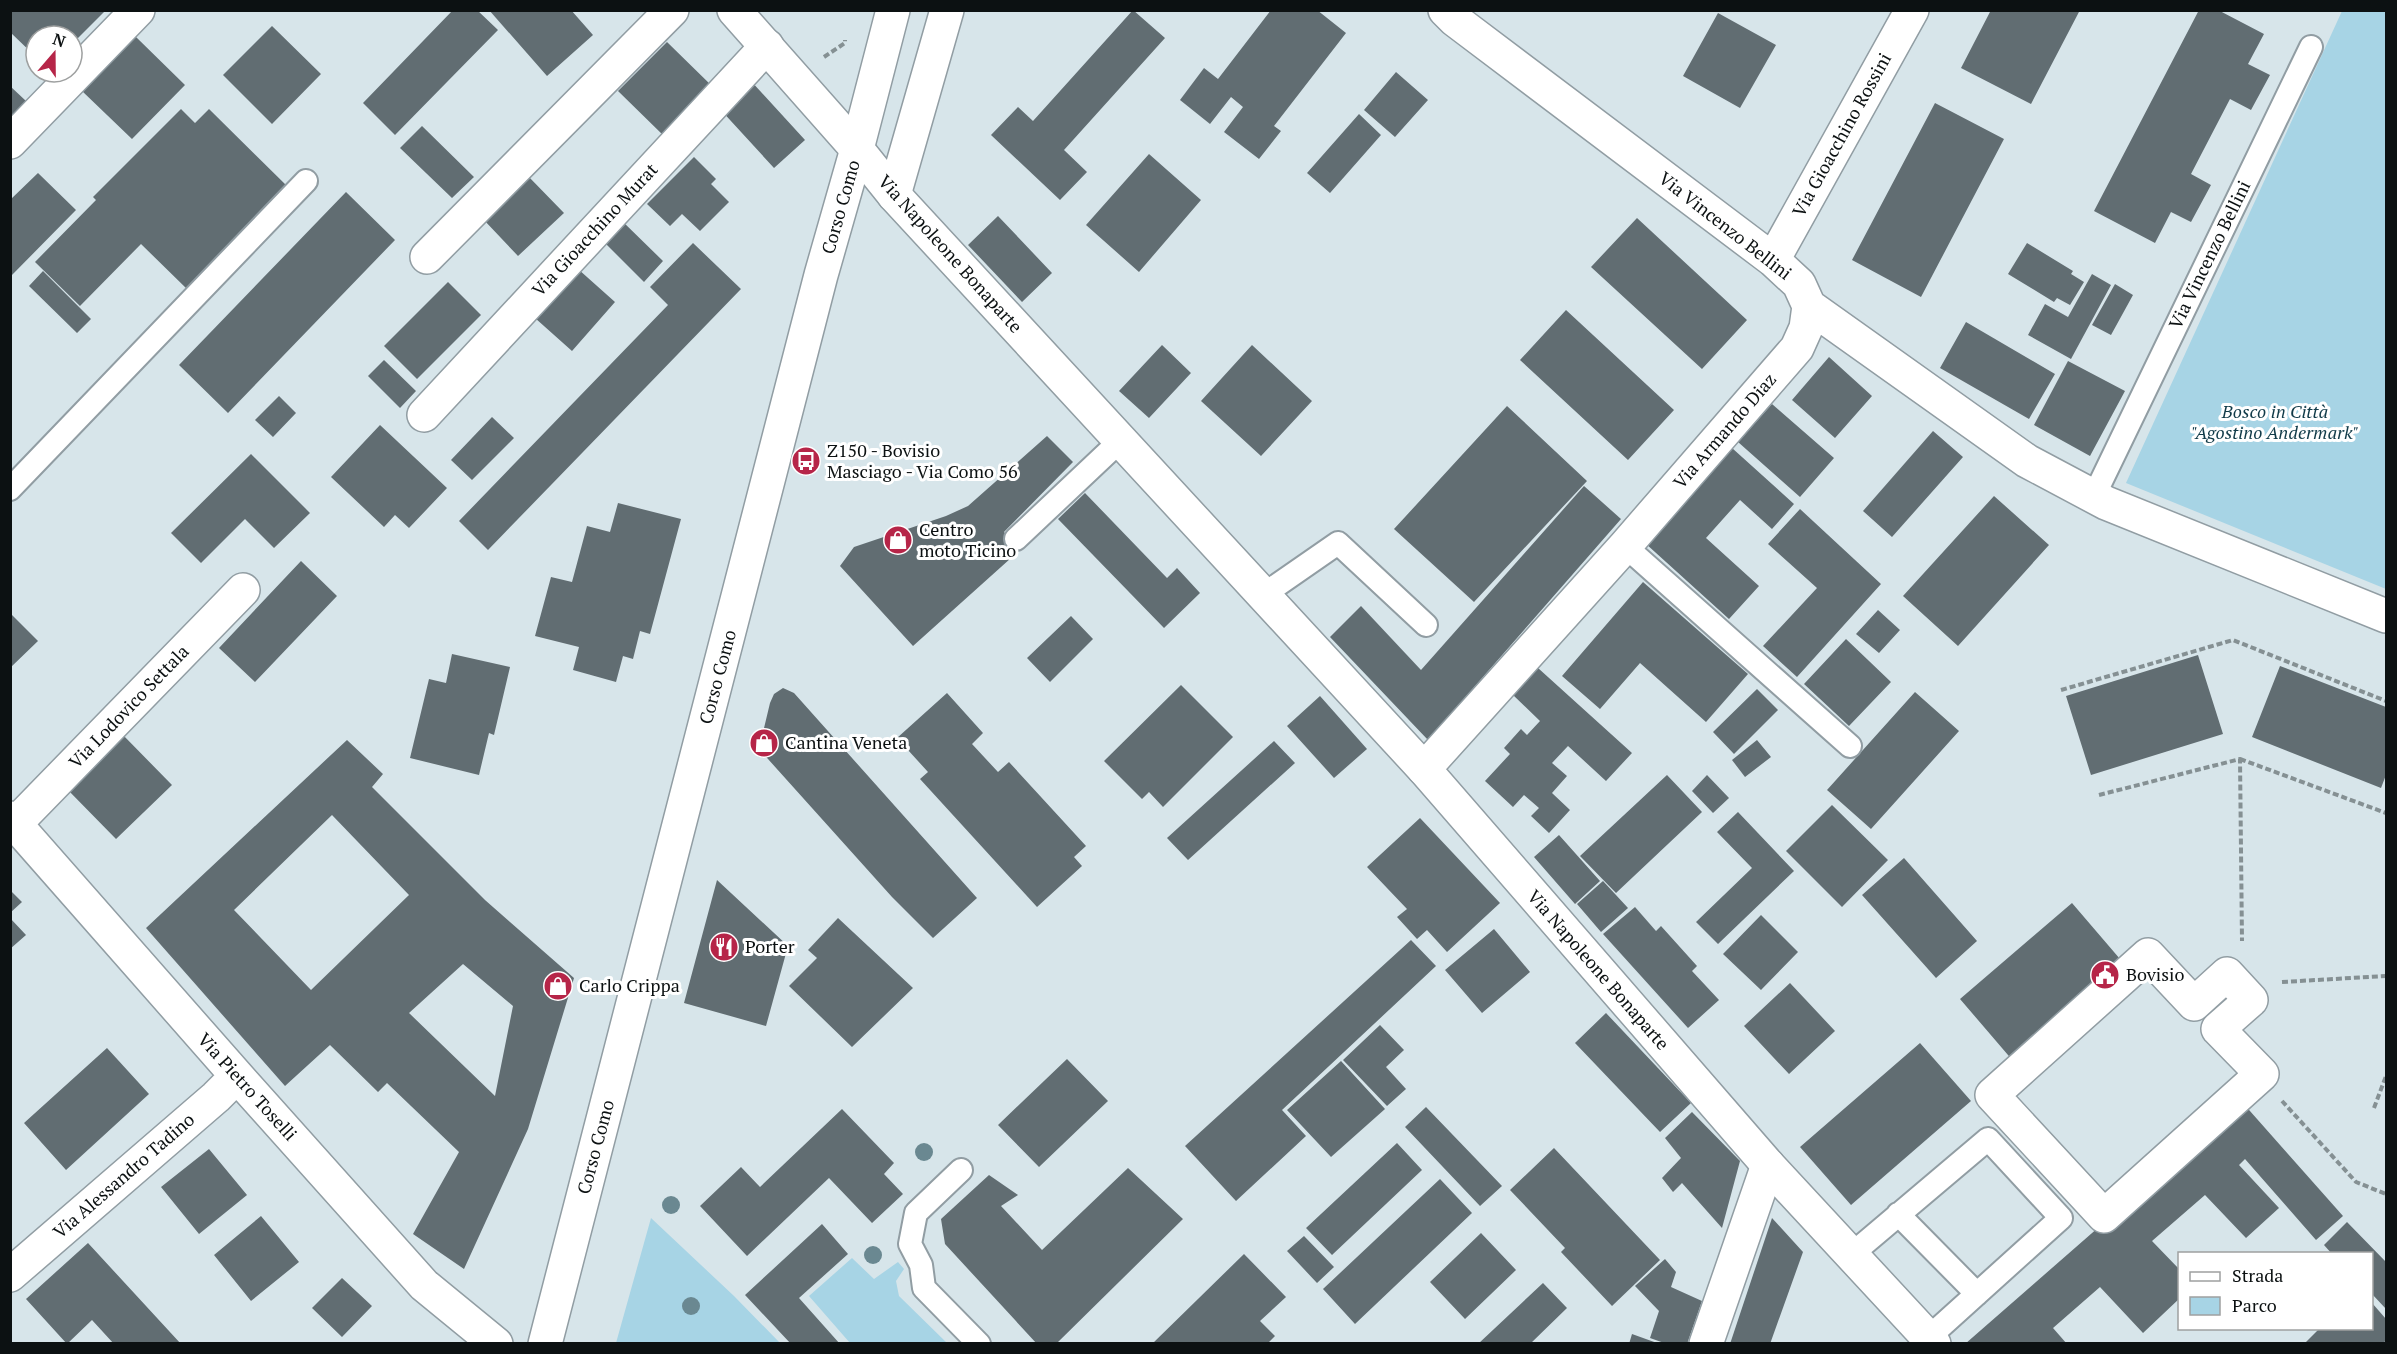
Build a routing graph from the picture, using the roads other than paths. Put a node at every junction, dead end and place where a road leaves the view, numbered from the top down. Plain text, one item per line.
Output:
1 (138, 10) edge
2 (672, 10) edge
3 (734, 10) edge
4 (892, 10) edge
5 (947, 10) edge
6 (1445, 10) edge
7 (1912, 10) edge
8 (767, 46) junction
9 (2311, 47) dead end
10 (10, 142) edge
11 (857, 149) junction
12 (306, 181) dead end
13 (894, 195) junction
14 (427, 257) dead end
15 (1773, 260) junction
16 (1809, 306) junction
17 (424, 415) dead end
18 (1120, 440) junction
19 (10, 489) edge
20 (2094, 496) junction
21 (1016, 539) dead end
22 (1625, 546) junction
23 (243, 590) dead end
24 (1263, 595) junction
25 (2386, 616) edge
26 (1426, 625) dead end
27 (1850, 746) dead end
28 (1424, 769) junction
29 (13, 821) edge
30 (237, 1076) junction
31 (2257, 1079) joint
32 (1768, 1165) junction
33 (961, 1170) dead end
34 (1898, 1214) junction
35 (1852, 1254) junction
36 (10, 1275) edge
37 (1977, 1294) junction
38 (1931, 1341) edge
39 (496, 1344) edge
40 (545, 1344) edge
41 (979, 1344) edge
42 (1706, 1344) edge

1 - 10 street
2 - 14 street
3 - 8 street, Via Napoleone Bonaparte
4 - 11 street, Corso Como
5 - 13 street
6 - 15 street, Via Vincenzo Bellini
7 - 15 street, Via Gioacchino Rossini
8 - 11 street, Via Napoleone Bonaparte
8 - 17 street, Via Gioacchino Murat
9 - 20 lane, Via Vincenzo Bellini
11 - 13 street, Via Napoleone Bonaparte
11 - 40 street, Corso Como
12 - 19 lane
13 - 18 street, Via Napoleone Bonaparte
15 - 16 street, Via Vincenzo Bellini
16 - 20 street, Via Vincenzo Bellini
16 - 22 street, Via Armando Diaz
18 - 21 lane
18 - 24 street, Via Napoleone Bonaparte
20 - 25 street, Via Vincenzo Bellini
22 - 27 lane
22 - 28 street, Via Armando Diaz
23 - 29 street, Via Lodovico Settala
24 - 26 lane
24 - 28 street, Via Napoleone Bonaparte
28 - 32 street, Via Napoleone Bonaparte
29 - 30 street, Via Pietro Toselli
30 - 36 street, Via Alessandro Tadino
30 - 39 street, Via Pietro Toselli
31 - 31 street
32 - 35 street, Via Napoleone Bonaparte
32 - 42 street
33 - 41 lane
34 - 35 lane
34 - 37 lane
34 - 37 lane
35 - 38 street, Via Napoleone Bonaparte
37 - 38 lane

